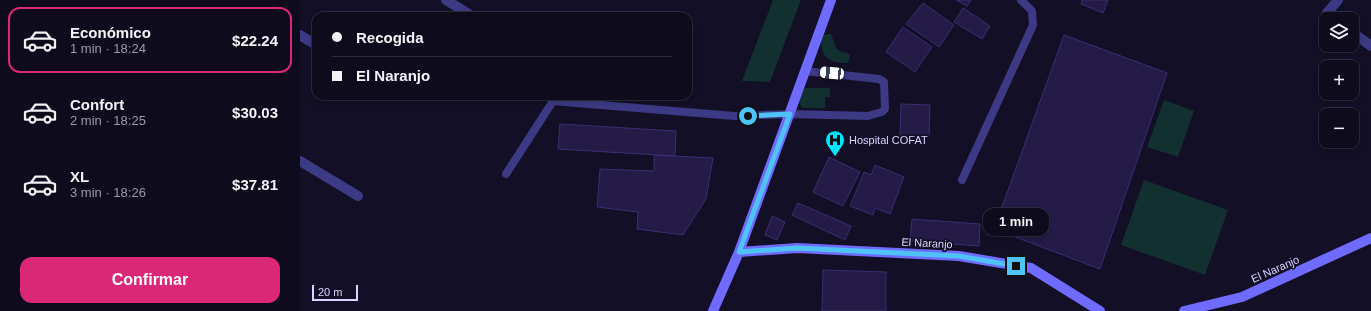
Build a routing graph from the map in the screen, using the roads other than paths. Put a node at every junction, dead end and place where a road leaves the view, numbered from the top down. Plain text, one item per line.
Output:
1 (446, 0) edge
2 (831, 0) edge
3 (1021, 0) edge
4 (1338, 0) edge
5 (466, 12) edge
6 (1328, 12) edge
7 (300, 34) edge
8 (1359, 37) edge
9 (312, 42) edge
10 (1371, 46) edge
11 (805, 71) junction
12 (790, 114) junction
13 (300, 161) edge
14 (506, 174) dead end
15 (962, 180) dead end
16 (358, 196) dead end
17 (1371, 238) edge
18 (739, 252) junction
19 (713, 311) edge
20 (1100, 311) edge
21 (1184, 311) edge

1 - 5 street
2 - 11 street
3 - 15 lane
4 - 6 street
7 - 9 street
8 - 10 street
11 - 12 street
11 - 12 lane
12 - 14 lane
12 - 18 street
13 - 16 street
17 - 21 street, El Naranjo
18 - 19 street
18 - 20 street, El Naranjo

